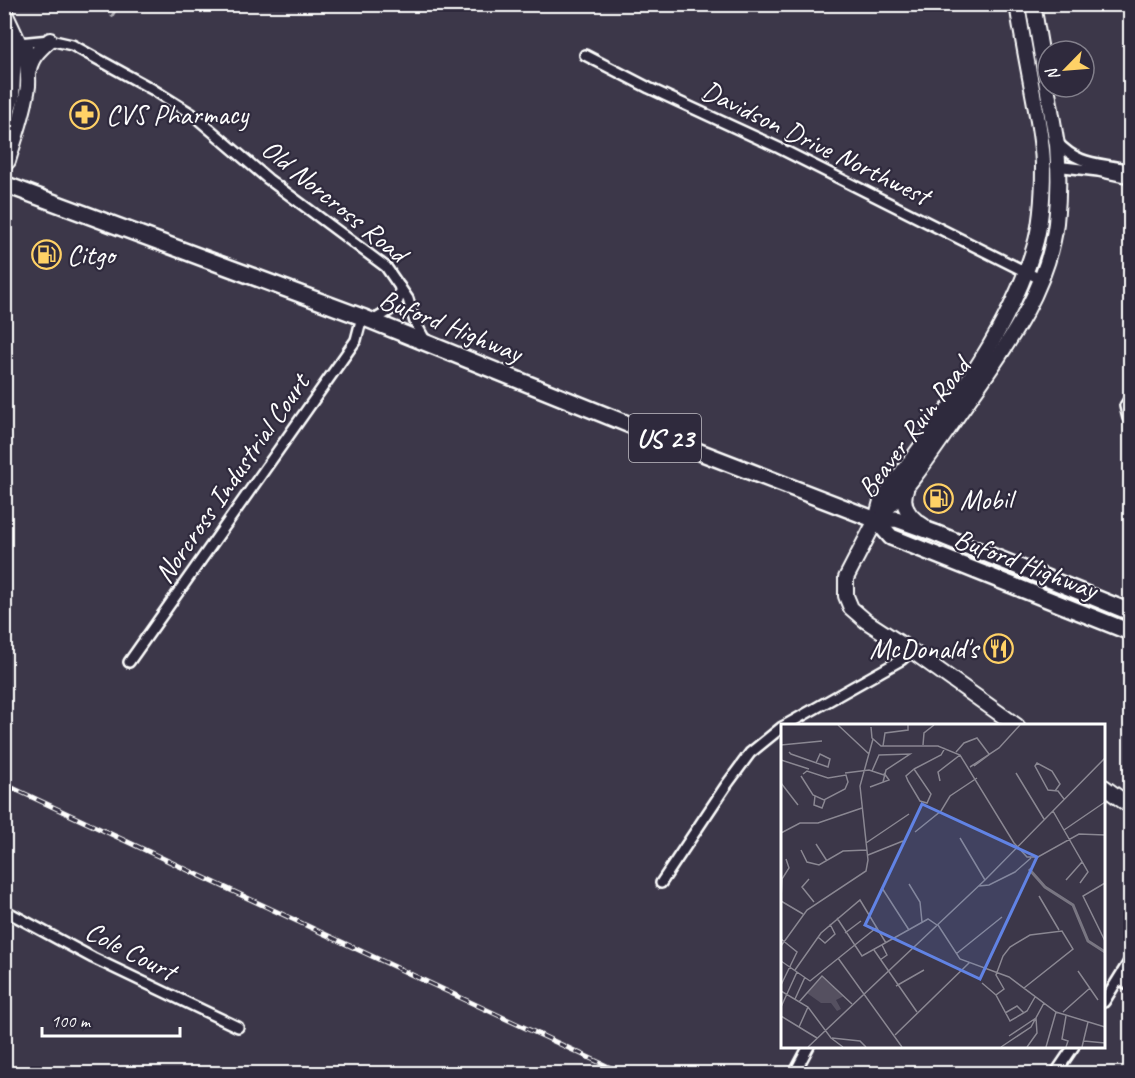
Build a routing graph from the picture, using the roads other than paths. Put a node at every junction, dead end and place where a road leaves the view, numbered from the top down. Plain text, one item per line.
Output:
1 (1017, 4) edge
2 (1033, 4) edge
3 (4, 11) edge
4 (50, 40) junction
5 (19, 43) junction
6 (585, 55) dead end
7 (28, 78) junction
8 (4, 122) edge
9 (1057, 142) junction
10 (4, 165) edge
11 (1043, 165) junction
12 (1058, 166) junction
13 (1131, 170) edge
14 (1131, 178) edge
15 (4, 184) edge
16 (1026, 272) junction
17 (1040, 279) junction
18 (400, 287) junction
19 (368, 319) junction
20 (426, 342) junction
21 (1131, 398) edge
22 (1131, 419) edge
23 (906, 490) junction
24 (876, 520) junction
25 (935, 532) junction
26 (1126, 610) edge
27 (1115, 625) junction
28 (1131, 632) edge
29 (912, 651) junction
30 (129, 662) dead end
31 (787, 724) edge
32 (1012, 724) edge
33 (781, 728) edge
34 (1105, 788) edge
35 (1131, 807) edge
36 (661, 884) dead end
37 (4, 909) edge
38 (1131, 960) edge
39 (1119, 980) junction
40 (1131, 986) edge
41 (1105, 1001) edge
42 (238, 1027) dead end
43 (808, 1048) edge
44 (1073, 1048) edge
45 (794, 1074) edge
46 (1055, 1074) edge

1 - 11 main road, Beaver Ruin Road
2 - 9 main road, Beaver Ruin Road
3 - 5 main road
4 - 5 street, Old Norcross Road
4 - 7 main road
4 - 18 street, Old Norcross Road
5 - 7 main road
5 - 8 main road
6 - 16 street, Davidson Drive Northwest
7 - 10 main road
9 - 12 main road, Beaver Ruin Road
9 - 13 street
11 - 12 street
11 - 16 main road, Beaver Ruin Road
12 - 14 street
12 - 17 main road, Beaver Ruin Road
15 - 19 main road, Buford Highway / US 23
16 - 17 street, Davidson Drive Northwest
16 - 24 main road, Beaver Ruin Road
17 - 23 main road, Beaver Ruin Road
18 - 19 street, Old Norcross Road
18 - 20 street, Old Norcross Road
19 - 20 main road, Buford Highway / US 23
19 - 30 street, Norcross Industrial Court
20 - 24 main road, Buford Highway / US 23
21 - 22 street
23 - 24 main road, Beaver Ruin Road
23 - 25 main road
24 - 25 main road, Buford Highway / US 23
24 - 27 main road, Buford Highway / US 23
24 - 29 main road
25 - 26 main road, Buford Highway / US 23
26 - 27 main road
27 - 28 main road, Buford Highway / US 23
29 - 31 street
29 - 32 main road
33 - 36 street
34 - 35 main road
37 - 42 street, Cole Court
38 - 39 street
39 - 40 street
39 - 41 street
43 - 45 street
44 - 46 street

